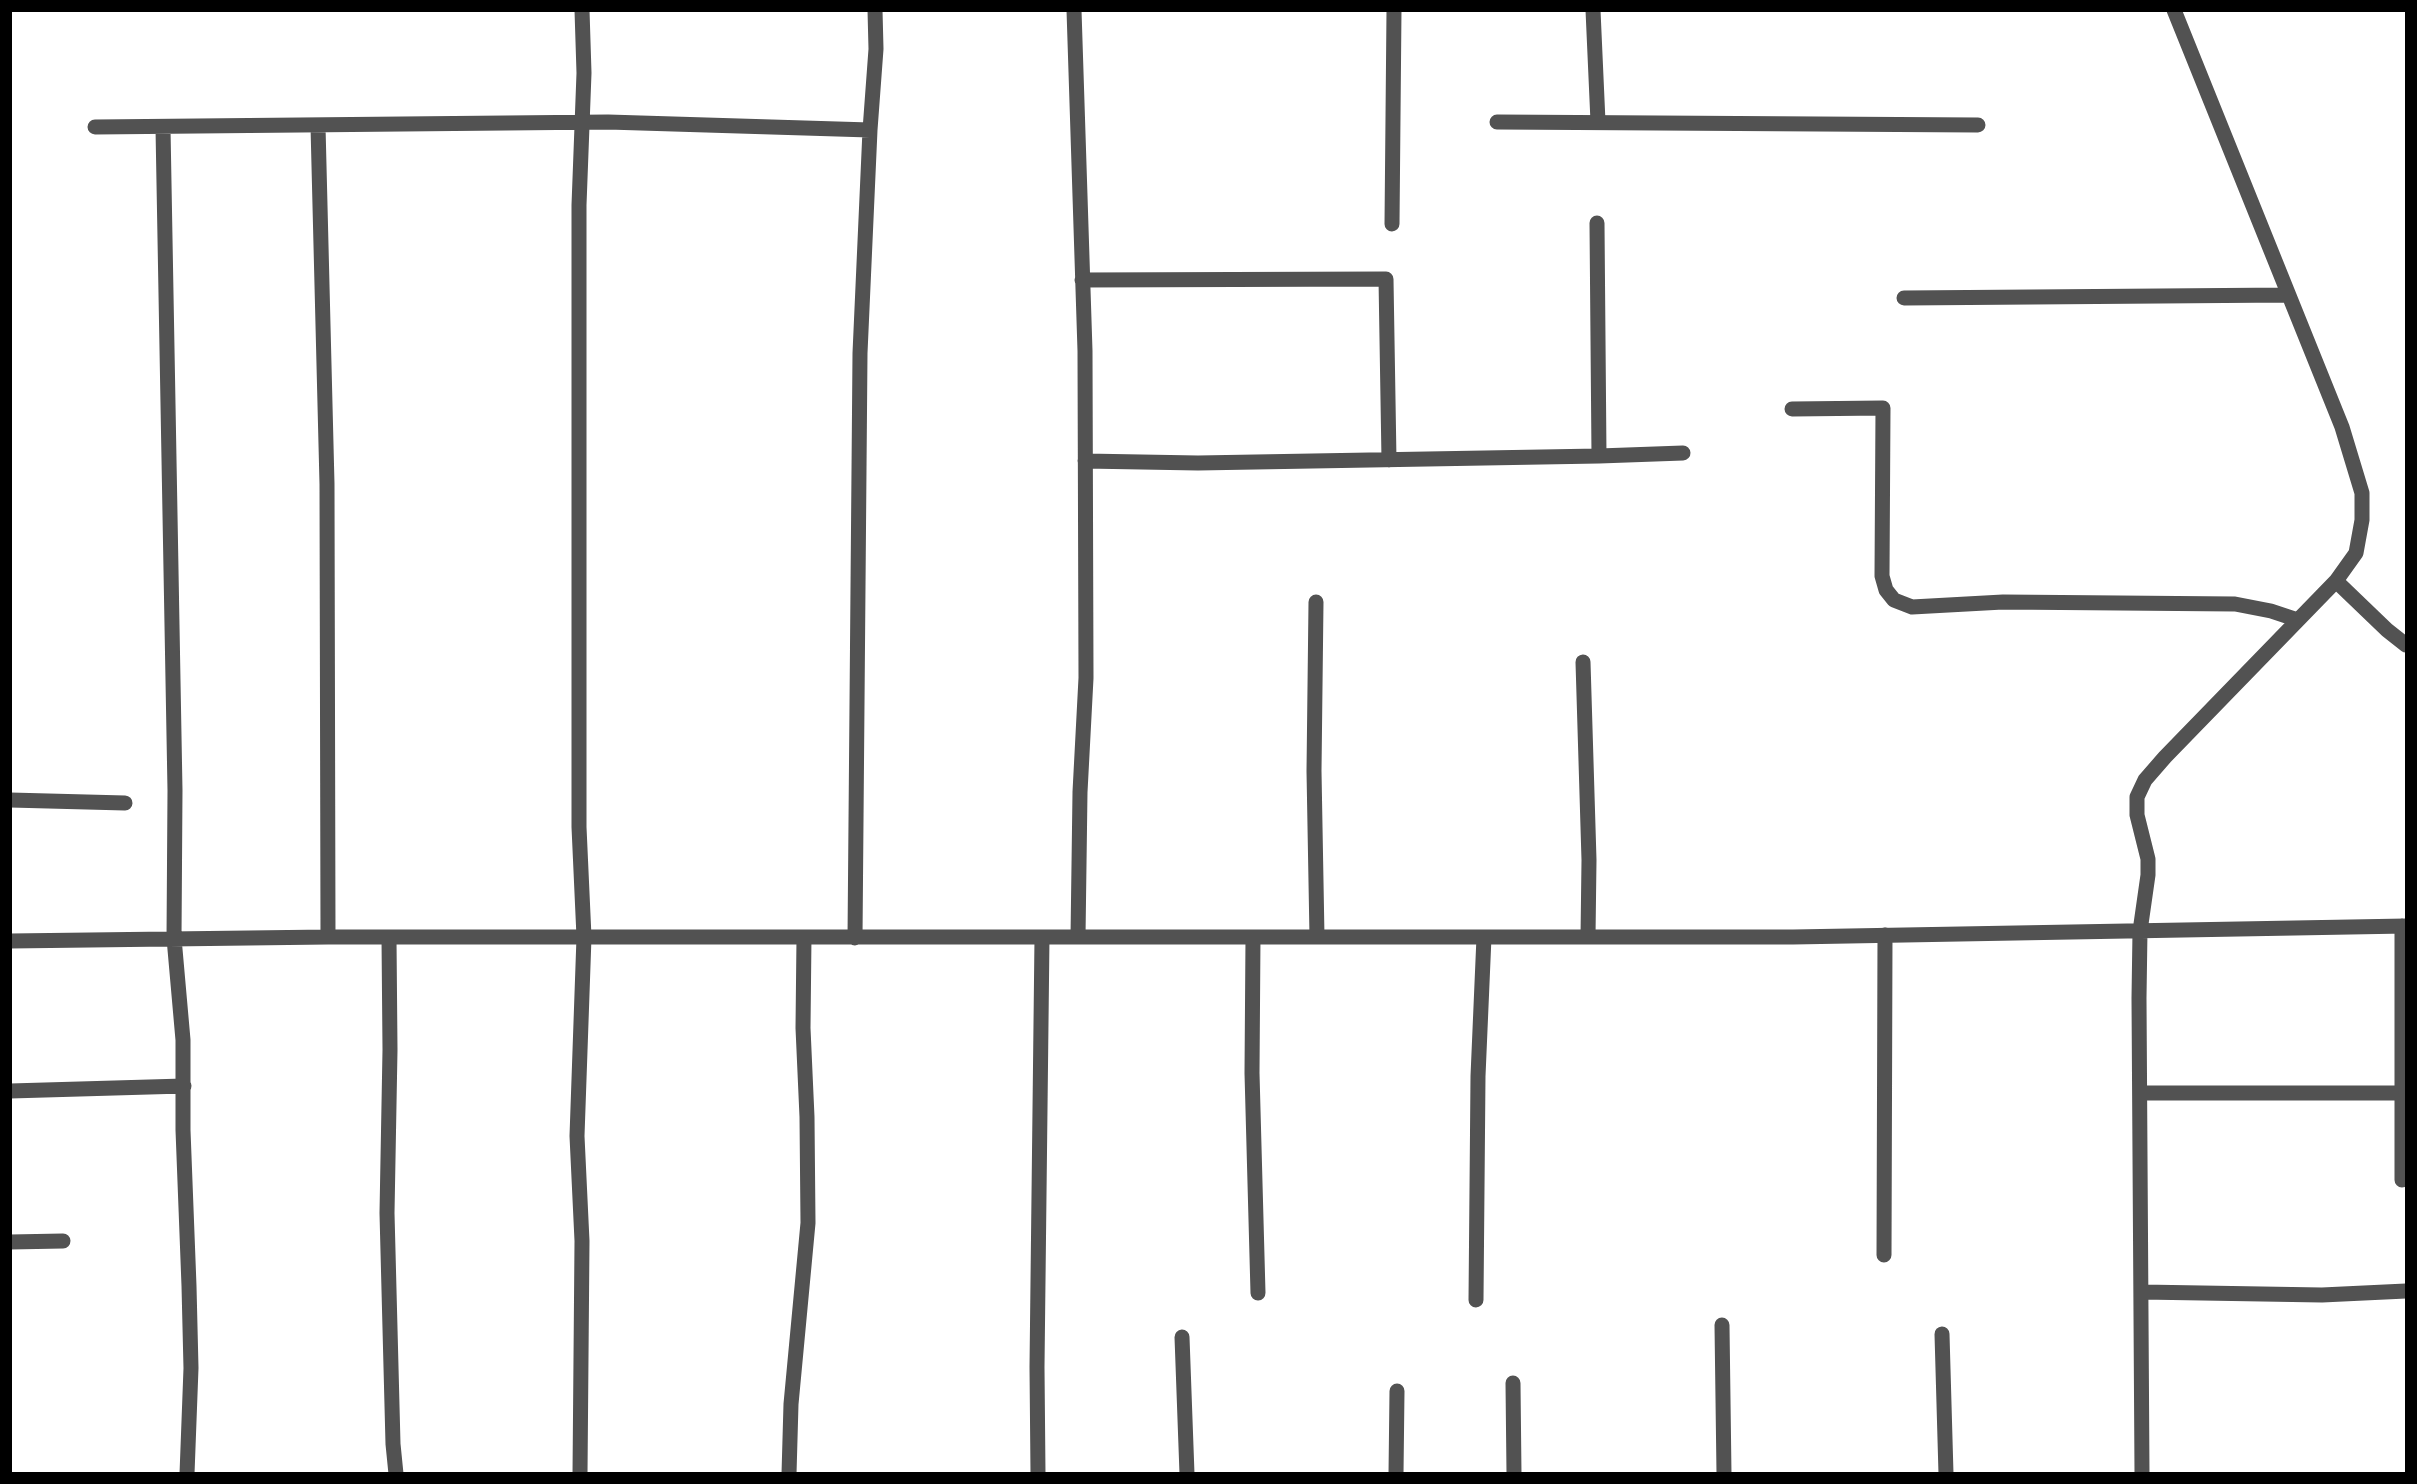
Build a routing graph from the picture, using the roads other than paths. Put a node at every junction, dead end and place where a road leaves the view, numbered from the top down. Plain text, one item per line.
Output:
1 (582, 10) edge
2 (875, 10) edge
3 (1074, 10) edge
4 (1394, 10) edge
5 (1593, 10) edge
6 (2174, 10) edge
7 (1497, 122) dead end
8 (1598, 122) junction
9 (581, 123) junction
10 (1978, 124) dead end
11 (318, 126) junction
12 (95, 127) dead end
13 (163, 128) junction
14 (870, 130) junction
15 (1597, 223) dead end
16 (1392, 224) dead end
17 (1082, 280) junction
18 (2288, 295) junction
19 (1904, 298) dead end
20 (1792, 409) dead end
21 (1683, 453) dead end
22 (1599, 456) junction
23 (1389, 460) junction
24 (1085, 461) junction
25 (2336, 581) junction
26 (1316, 602) dead end
27 (2298, 620) junction
28 (2406, 645) edge
29 (1584, 662) dead end
30 (10, 800) edge
31 (125, 803) dead end
32 (2404, 926) edge
33 (2140, 931) junction
34 (1885, 935) junction
35 (328, 937) junction
36 (584, 937) junction
37 (804, 937) junction
38 (1042, 937) junction
39 (1078, 937) junction
40 (1253, 937) junction
41 (1317, 937) junction
42 (1484, 937) junction
43 (1588, 937) junction
44 (174, 938) junction
45 (389, 938) junction
46 (855, 938) junction
47 (10, 941) edge
48 (184, 1086) junction
49 (10, 1091) edge
50 (2402, 1093) junction
51 (2140, 1094) junction
52 (2402, 1180) dead end
53 (63, 1241) dead end
54 (10, 1242) edge
55 (1884, 1255) dead end
56 (2406, 1291) edge
57 (2142, 1292) junction
58 (1258, 1293) dead end
59 (1476, 1300) dead end
60 (1722, 1325) dead end
61 (1942, 1334) dead end
62 (1182, 1337) dead end
63 (1513, 1383) dead end
64 (1397, 1391) dead end
65 (187, 1473) edge
66 (396, 1473) edge
67 (580, 1473) edge
68 (789, 1473) edge
69 (1038, 1473) edge
70 (1187, 1473) edge
71 (1396, 1473) edge
72 (1514, 1473) edge
73 (1724, 1473) edge
74 (1946, 1473) edge
75 (2142, 1473) edge

1 - 9 street
2 - 14 street
3 - 17 street
4 - 16 street
5 - 8 street
6 - 18 street
7 - 8 street
8 - 10 street
9 - 11 street
9 - 14 street
9 - 36 street
11 - 13 street
11 - 35 street
12 - 13 street
13 - 44 street
14 - 46 street
15 - 22 street
17 - 23 street
17 - 24 street
18 - 19 street
18 - 25 street
20 - 27 street
21 - 22 street
22 - 23 street
23 - 24 street
24 - 39 street
25 - 27 street
25 - 28 street
26 - 41 street
27 - 33 street
29 - 43 street
30 - 31 street
32 - 33 street
32 - 50 street
33 - 34 street
33 - 51 street
34 - 43 street
34 - 55 street
35 - 44 street
35 - 45 street
36 - 37 street
36 - 45 street
36 - 67 street
37 - 46 street
37 - 68 street
38 - 39 street
38 - 46 street
38 - 69 street
39 - 40 street
40 - 41 street
40 - 58 street
41 - 42 street
42 - 43 street
42 - 59 street
44 - 47 street
44 - 48 street
45 - 66 street
48 - 49 street
48 - 65 street
50 - 51 street
50 - 52 street
51 - 57 street
53 - 54 street
56 - 57 street
57 - 75 street
60 - 73 street
61 - 74 street
62 - 70 street
63 - 72 street
64 - 71 street

